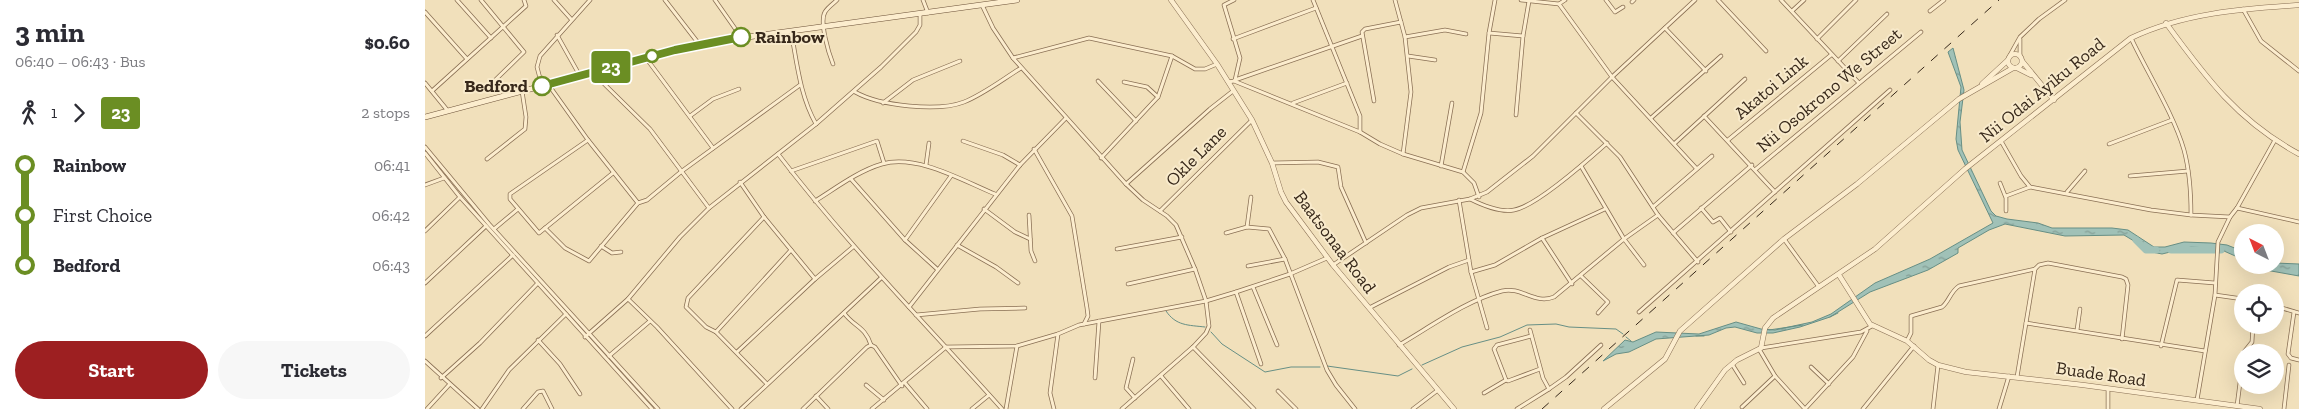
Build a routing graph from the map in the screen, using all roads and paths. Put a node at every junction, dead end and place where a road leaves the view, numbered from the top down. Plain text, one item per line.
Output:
1 (457, 0) edge
2 (481, 0) edge
3 (524, 0) edge
4 (554, 0) edge
5 (590, 0) edge
6 (665, 0) edge
7 (715, 0) edge
8 (837, 0) edge
9 (923, 0) edge
10 (1017, 0) edge
11 (1171, 0) edge
12 (1234, 0) edge
13 (1313, 0) edge
14 (1396, 0) edge
15 (1495, 0) edge
16 (1521, 0) edge
17 (1565, 0) edge
18 (1606, 0) edge
19 (1695, 0) edge
20 (1718, 0) edge
21 (1781, 0) edge
22 (1804, 0) edge
23 (1856, 0) edge
24 (1944, 0) edge
25 (2065, 0) edge
26 (1529, 1) edge
27 (1559, 4) junction
28 (2299, 5) edge
29 (982, 6) junction
30 (1623, 7) dead end
31 (1316, 8) junction
32 (2243, 9) junction
33 (1792, 11) junction
34 (1930, 11) dead end
35 (425, 12) edge
36 (928, 13) junction
37 (920, 14) junction
38 (1887, 14) dead end
39 (571, 19) junction
40 (1401, 22) junction
41 (2166, 24) junction
42 (505, 26) junction
43 (825, 26) junction
44 (1665, 28) junction
45 (791, 30) junction
46 (1489, 32) junction
47 (1921, 32) dead end
48 (1466, 34) dead end
49 (557, 35) junction
50 (1362, 36) junction
51 (1523, 36) junction
52 (741, 37) junction
53 (2020, 37) junction
54 (491, 38) junction
55 (1405, 38) junction
56 (2131, 38) junction
57 (1233, 39) junction
58 (1817, 40) junction
59 (699, 44) junction
60 (1331, 46) junction
61 (1766, 51) dead end
62 (1831, 54) junction
63 (1172, 56) junction
64 (1407, 56) junction
65 (1721, 56) dead end
66 (645, 58) junction
67 (1013, 58) junction
68 (2009, 58) junction
69 (467, 59) junction
70 (2021, 59) junction
71 (1435, 60) dead end
72 (960, 61) dead end
73 (1837, 61) junction
74 (833, 64) dead end
75 (1217, 64) junction
76 (1021, 68) junction
77 (2015, 68) junction
78 (1706, 71) junction
79 (2299, 71) edge
80 (593, 72) junction
81 (580, 76) junction
82 (2032, 76) junction
83 (1612, 77) junction
84 (1745, 79) dead end
85 (1235, 80) junction
86 (1098, 81) dead end
87 (1124, 82) dead end
88 (1227, 82) junction
89 (425, 83) edge
90 (1347, 83) junction
91 (1859, 83) junction
92 (548, 84) junction
93 (1983, 84) junction
94 (800, 85) junction
95 (488, 86) dead end
96 (542, 86) junction
97 (739, 89) dead end
98 (432, 90) junction
99 (1890, 90) dead end
100 (522, 91) junction
101 (1233, 91) junction
102 (855, 92) junction
103 (1158, 97) junction
104 (2054, 100) junction
105 (1374, 101) dead end
106 (883, 103) junction
107 (1452, 103) dead end
108 (1292, 104) junction
109 (448, 111) junction
110 (1576, 113) junction
111 (1517, 115) dead end
112 (690, 116) junction
113 (1704, 116) junction
114 (425, 117) edge
115 (1066, 118) junction
116 (1651, 118) junction
117 (1135, 120) junction
118 (1251, 120) junction
119 (2172, 120) junction
120 (816, 124) junction
121 (1361, 132) junction
122 (588, 140) junction
123 (1728, 140) junction
124 (2275, 140) junction
125 (963, 141) dead end
126 (2001, 141) junction
127 (929, 143) dead end
128 (1607, 143) junction
129 (1675, 143) junction
130 (2109, 144) dead end
131 (425, 147) edge
132 (713, 148) junction
133 (1034, 149) junction
134 (425, 153) edge
135 (778, 154) junction
136 (1403, 154) junction
137 (2299, 154) edge
138 (1712, 156) dead end
139 (1101, 158) junction
140 (487, 159) dead end
141 (884, 163) junction
142 (1272, 163) junction
143 (926, 165) junction
144 (1019, 165) junction
145 (1441, 166) junction
146 (1581, 166) junction
147 (1752, 166) junction
148 (1696, 168) junction
149 (1756, 169) junction
150 (682, 171) junction
151 (791, 171) junction
152 (2188, 171) junction
153 (1463, 172) junction
154 (2085, 172) dead end
155 (613, 173) junction
156 (951, 176) junction
157 (2130, 176) dead end
158 (444, 178) junction
159 (851, 179) junction
160 (739, 182) junction
161 (2000, 183) dead end
162 (1126, 184) junction
163 (425, 185) edge
164 (2031, 187) junction
165 (1775, 192) junction
166 (2066, 193) junction
167 (995, 194) junction
168 (1479, 196) junction
169 (2006, 196) junction
170 (460, 197) junction
171 (1251, 197) dead end
172 (1470, 199) junction
173 (1459, 200) junction
174 (815, 201) junction
175 (637, 203) junction
176 (1653, 207) junction
177 (709, 208) junction
178 (1701, 208) junction
179 (2237, 208) junction
180 (984, 209) junction
181 (1605, 209) junction
182 (518, 210) junction
183 (2006, 211) dead end
184 (1160, 212) junction
185 (1029, 215) dead end
186 (1658, 215) junction
187 (2191, 215) junction
188 (764, 217) junction
189 (2230, 217) junction
190 (2299, 222) edge
191 (486, 226) junction
192 (1247, 227) junction
193 (545, 228) junction
194 (494, 229) junction
195 (425, 231) edge
196 (1731, 232) junction
197 (1226, 233) dead end
198 (1673, 233) junction
199 (1182, 237) junction
200 (1542, 238) junction
201 (1030, 239) junction
202 (1624, 239) junction
203 (1784, 239) junction
204 (905, 240) junction
205 (1366, 243) junction
206 (957, 245) junction
207 (601, 246) junction
208 (853, 247) junction
209 (1117, 249) dead end
210 (791, 250) junction
211 (621, 252) dead end
212 (513, 255) junction
213 (1327, 258) junction
214 (1285, 259) junction
215 (1469, 260) junction
216 (1035, 261) dead end
217 (1698, 262) junction
218 (1333, 265) junction
219 (1644, 265) dead end
220 (1248, 266) dead end
221 (937, 269) junction
222 (1195, 269) junction
223 (2035, 269) junction
224 (1471, 272) junction
225 (1290, 274) junction
226 (1839, 275) junction
227 (1581, 276) junction
228 (881, 278) junction
229 (815, 279) junction
230 (425, 282) edge
231 (538, 283) junction
232 (1018, 283) dead end
233 (2215, 283) junction
234 (1128, 284) dead end
235 (1572, 284) junction
236 (1253, 287) junction
237 (1820, 288) junction
238 (1236, 292) junction
239 (2215, 295) junction
240 (2234, 298) edge
241 (627, 299) junction
242 (1479, 299) junction
243 (1206, 301) junction
244 (909, 307) junction
245 (1025, 308) dead end
246 (1369, 308) junction
247 (2080, 309) dead end
248 (2284, 309) edge
249 (844, 312) junction
250 (1639, 312) dead end
251 (2294, 312) junction
252 (1598, 313) dead end
253 (2299, 313) edge
254 (567, 314) junction
255 (915, 315) junction
256 (651, 321) junction
257 (1099, 321) junction
258 (2026, 323) junction
259 (1084, 324) junction
260 (1872, 326) junction
261 (1487, 328) dead end
262 (1530, 330) dead end
263 (1867, 330) junction
264 (2077, 330) junction
265 (716, 332) junction
266 (1058, 334) junction
267 (586, 335) junction
268 (425, 336) edge
269 (1531, 336) junction
270 (2122, 339) junction
271 (538, 340) junction
272 (1907, 341) junction
273 (1399, 344) junction
274 (871, 345) junction
275 (1277, 345) dead end
276 (1601, 345) dead end
277 (1017, 346) junction
278 (1914, 346) junction
279 (2161, 346) junction
280 (946, 347) junction
281 (1193, 347) junction
282 (1760, 349) junction
283 (2205, 351) junction
284 (737, 352) junction
285 (609, 356) junction
286 (1133, 359) dead end
287 (2299, 360) edge
288 (425, 361) edge
289 (1261, 364) dead end
290 (1732, 364) junction
291 (1938, 365) junction
292 (2289, 366) dead end
293 (1811, 367) dead end
294 (1540, 369) junction
295 (1161, 376) junction
296 (1775, 376) junction
297 (2009, 376) junction
298 (2017, 377) junction
299 (441, 378) junction
300 (1095, 378) dead end
301 (1505, 380) junction
302 (905, 383) junction
303 (1744, 383) dead end
304 (767, 384) junction
305 (1829, 384) junction
306 (449, 385) junction
307 (866, 385) dead end
308 (902, 386) junction
309 (1549, 389) junction
310 (2108, 389) junction
311 (1438, 390) junction
312 (1278, 391) dead end
313 (1484, 393) dead end
314 (580, 394) dead end
315 (2239, 394) edge
316 (989, 395) junction
317 (816, 396) junction
318 (1135, 398) junction
319 (884, 400) junction
320 (2197, 400) junction
321 (2212, 403) junction
322 (1352, 405) junction
323 (2237, 406) junction
324 (1742, 407) dead end
325 (1186, 408) edge
326 (427, 409) edge
327 (478, 409) edge
328 (482, 409) edge
329 (523, 409) edge
330 (552, 409) edge
331 (651, 409) edge
332 (658, 409) edge
333 (732, 409) edge
334 (741, 409) edge
335 (803, 409) edge
336 (828, 409) edge
337 (872, 409) edge
338 (927, 409) edge
339 (972, 409) edge
340 (1002, 409) edge
341 (1005, 409) edge
342 (1054, 409) edge
343 (1122, 409) edge
344 (1254, 409) edge
345 (1296, 409) edge
346 (1347, 409) edge
347 (1355, 409) edge
348 (1413, 409) edge
349 (1454, 409) edge
350 (1517, 409) edge
351 (1604, 409) edge
352 (1697, 409) edge
353 (1805, 409) edge
354 (1863, 409) edge
355 (1933, 409) edge
356 (1999, 409) edge
357 (2108, 409) edge
358 (2211, 409) edge
359 (2260, 409) edge
360 (2284, 409) edge

1 - 54 street
2 - 42 street
3 - 42 street
4 - 39 street
5 - 39 street
6 - 59 street
7 - 52 street
8 - 43 street
9 - 36 street
10 - 29 main road
11 - 75 street, Baatsonaa Road
12 - 57 street
13 - 31 street
14 - 40 street
15 - 46 street
16 - 26 street
17 - 27 street
18 - 30 street
19 - 44 street
20 - 61 street
21 - 33 street
22 - 33 street
23 - 58 street
24 - 34 street
25 - 53 street
26 - 27 street
26 - 51 street
27 - 83 street
28 - 32 street, Nii Odai Ayiku Road
29 - 36 main road
29 - 67 street
31 - 57 street
31 - 60 street
32 - 41 street, Nii Odai Ayiku Road
32 - 79 street
33 - 58 street
35 - 69 street
36 - 37 main road
37 - 43 main road
37 - 102 street
38 - 73 street
39 - 49 street
40 - 50 street
40 - 55 street
41 - 56 street, Nii Odai Ayiku Road
41 - 124 street
42 - 54 street
42 - 95 street
43 - 45 main road
43 - 74 street
44 - 78 street
44 - 83 street
45 - 52 main road
45 - 94 street
46 - 51 street
46 - 153 street
47 - 91 street, Nii Osokrono We Street
48 - 55 street
49 - 81 street
49 - 96 street
50 - 60 street
50 - 105 street
51 - 111 street
52 - 59 main road
53 - 68 street
53 - 70 street
54 - 69 street
55 - 64 street
56 - 104 street, Nii Odai Ayiku Road
56 - 119 street
57 - 85 street
58 - 62 street
59 - 66 main road
60 - 85 street
60 - 90 street
62 - 73 street
62 - 123 street, Akatoi Link
63 - 67 street
63 - 75 street
63 - 103 street
64 - 71 street
64 - 136 street
65 - 78 street
66 - 80 main road
66 - 112 street
67 - 76 street
68 - 70 street
68 - 77 street
68 - 93 street
69 - 98 street
70 - 77 street
70 - 82 street
72 - 106 street
73 - 91 street
75 - 88 street, Baatsonaa Road
76 - 106 street
76 - 115 street
77 - 82 street
77 - 93 street
78 - 116 street
80 - 81 main road
80 - 150 street
81 - 92 main road
82 - 104 street
83 - 110 street
83 - 116 street
84 - 113 street
85 - 88 street
85 - 108 street
86 - 117 street
87 - 103 street
88 - 101 street, Baatsonaa Road
89 - 98 street
90 - 108 street
90 - 121 street
91 - 149 street, Nii Osokrono We Street
92 - 96 main road
92 - 122 street
93 - 203 street
94 - 120 street
94 - 132 street
96 - 100 main road
97 - 112 street
98 - 109 street
99 - 165 street
100 - 109 main road
100 - 140 street
101 - 118 street, Baatsonaa Road
101 - 162 street
102 - 106 street
102 - 120 street
103 - 117 street
104 - 126 street, Nii Odai Ayiku Road
107 - 145 street
108 - 121 street
109 - 114 main road
110 - 128 street
110 - 168 street
112 - 132 street
113 - 123 street
113 - 129 street
115 - 133 street
115 - 139 street
116 - 129 street
117 - 139 street
118 - 142 street, Baatsonaa Road
118 - 184 street, Okle Lane
119 - 130 street
119 - 152 street
120 - 135 street
121 - 136 street
122 - 155 street
122 - 182 street
123 - 147 street
124 - 137 street
124 - 179 street
125 - 144 street
126 - 164 street
126 - 226 street, Nii Odai Ayiku Road
127 - 143 street
128 - 146 street
128 - 176 street
129 - 148 street
131 - 194 street
132 - 150 street
133 - 144 street
133 - 259 street
134 - 158 street
135 - 151 street
135 - 160 street
136 - 145 street
138 - 148 street
139 - 162 street
141 - 143 street
141 - 151 street
141 - 159 street
142 - 205 street
142 - 213 street, Baatsonaa Road
143 - 156 street
144 - 167 street
145 - 153 street
146 - 172 street
146 - 181 street
147 - 149 street
147 - 178 street
148 - 176 street
149 - 165 street
150 - 175 street
150 - 177 street
151 - 174 street
152 - 157 street
152 - 187 street
153 - 168 street
154 - 166 street
155 - 175 street
155 - 193 street
156 - 167 street
156 - 204 street
158 - 163 street
158 - 170 street
159 - 174 street
159 - 204 street
160 - 177 street
160 - 188 street
161 - 169 street
162 - 184 street
164 - 166 street
164 - 169 street
165 - 196 street
166 - 187 street
167 - 180 street
168 - 172 street
169 - 183 street
170 - 191 street
170 - 195 street
171 - 192 street
172 - 173 street
173 - 205 street
173 - 215 street
174 - 208 street
175 - 207 street
176 - 186 street
177 - 241 street
178 - 196 street
178 - 198 street
179 - 189 street
179 - 190 street
180 - 201 street
180 - 206 street
181 - 200 street
181 - 202 street
182 - 193 street
182 - 194 street
184 - 199 street
185 - 201 street
186 - 198 street
186 - 202 street
187 - 189 street
188 - 210 street
188 - 265 street
189 - 233 street
191 - 212 street
191 - 230 street
192 - 197 street
192 - 214 street
193 - 207 street
194 - 254 street
196 - 217 street
198 - 217 street
199 - 209 street
199 - 222 street
200 - 224 street
200 - 235 street
201 - 216 street
202 - 219 street
202 - 227 street
203 - 237 street
203 - 351 street
204 - 221 street
205 - 218 street
206 - 221 street
206 - 232 street
207 - 211 street
208 - 228 street
208 - 229 street
210 - 229 street
210 - 265 street
212 - 231 street
212 - 268 street
213 - 218 street, Baatsonaa Road
213 - 225 street
214 - 220 street
214 - 225 street
215 - 224 street
215 - 246 street
217 - 250 street
218 - 246 street, Baatsonaa Road
221 - 244 street
222 - 234 street
222 - 243 street
223 - 258 street
223 - 270 street
223 - 272 street
224 - 242 street
225 - 236 street
225 - 322 street
226 - 237 street, Nii Odai Ayiku Road
226 - 260 street
227 - 235 street
227 - 252 street
228 - 244 street
228 - 249 street
229 - 284 street
231 - 254 street
231 - 299 street
233 - 239 street
233 - 279 street
235 - 242 street
236 - 238 street
236 - 275 street
237 - 282 street, Nii Odai Ayiku Road
238 - 243 street
238 - 289 street
239 - 240 street
239 - 283 street
241 - 256 street
241 - 267 street
242 - 261 street
242 - 273 street
243 - 257 street
243 - 281 street
244 - 255 street
245 - 255 street
246 - 273 street, Baatsonaa Road
247 - 264 street
248 - 251 street
249 - 274 street
249 - 304 street
251 - 253 street
251 - 287 street
254 - 267 street
254 - 271 street
255 - 280 street
256 - 285 street
256 - 333 street
257 - 259 street
257 - 300 street
258 - 264 street
258 - 298 street
259 - 266 street
260 - 263 street
260 - 272 street
262 - 269 street
263 - 282 street
263 - 305 street
264 - 270 street
265 - 284 street
266 - 277 street
266 - 342 street
267 - 285 street
267 - 331 street
269 - 294 street
269 - 301 street
270 - 279 street
271 - 314 street
271 - 328 street
272 - 278 street
273 - 311 street, Baatsonaa Road
274 - 308 street
274 - 317 street
276 - 309 street
277 - 280 street
277 - 341 street
278 - 291 street
278 - 354 street
279 - 283 street
280 - 302 street
280 - 316 street
281 - 295 street
281 - 344 street
282 - 290 street
282 - 296 street
283 - 320 street
284 - 304 street
285 - 332 street
286 - 318 street
288 - 299 street
290 - 303 street
290 - 352 street
291 - 297 street, Buade Road
291 - 355 street
292 - 360 street
293 - 305 street
294 - 301 street
294 - 309 street
295 - 318 street
295 - 325 street
296 - 324 street
296 - 353 street
297 - 298 street, Buade Road
297 - 356 street
298 - 310 street, Buade Road
299 - 306 street
301 - 313 street
302 - 308 street
302 - 338 street
304 - 334 street
305 - 353 street
306 - 326 street
306 - 327 street
307 - 319 street
308 - 319 street
309 - 350 street
310 - 320 street, Buade Road
310 - 357 street
311 - 348 street
311 - 349 street, Baatsonaa Road
312 - 345 street
315 - 323 street
316 - 339 street
316 - 340 street
317 - 335 street
317 - 336 street
318 - 343 street
319 - 337 street
320 - 321 street, Buade Road
321 - 323 street, Buade Road
321 - 358 street
322 - 346 street
322 - 347 street
323 - 359 street, Buade Road
329 - 330 street

